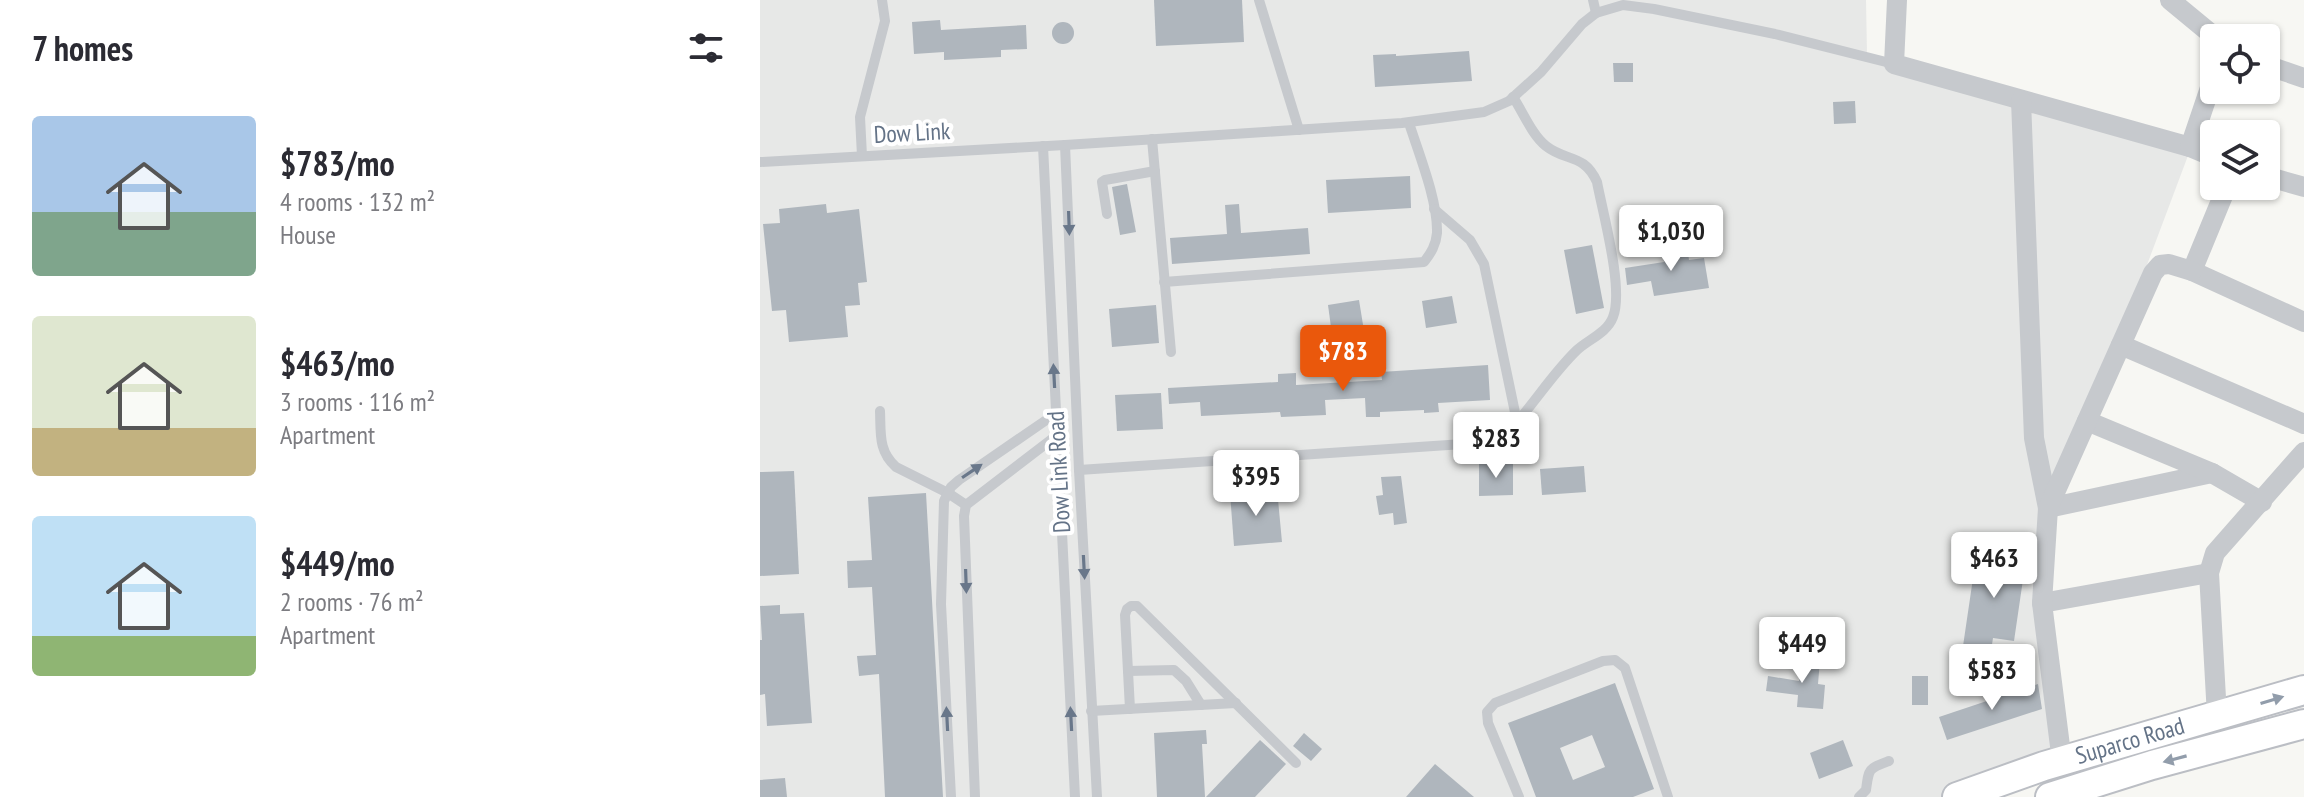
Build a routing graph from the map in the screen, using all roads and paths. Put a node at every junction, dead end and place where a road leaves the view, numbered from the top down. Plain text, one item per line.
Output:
1 (882, 0) edge
2 (1259, 0) edge
3 (1593, 0) edge
4 (1897, 0) edge
5 (2178, 3) edge
6 (1596, 13) junction
7 (2201, 24) edge
8 (1894, 64) junction
9 (2280, 70) edge
10 (2304, 78) edge
11 (1513, 97) junction
12 (2021, 100) junction
13 (2205, 104) edge
14 (1409, 123) junction
15 (1299, 130) junction
16 (1152, 139) junction
17 (1065, 145) junction
18 (1043, 146) junction
19 (2190, 147) junction
20 (2200, 151) edge
21 (862, 156) junction
22 (760, 162) edge
23 (1155, 171) junction
24 (2280, 180) edge
25 (2304, 187) edge
26 (2221, 200) edge
27 (1434, 209) junction
28 (1107, 214) dead end
29 (2192, 271) junction
30 (1164, 282) junction
31 (2304, 322) edge
32 (2121, 345) junction
33 (1171, 352) dead end
34 (880, 411) dead end
35 (1055, 414) junction
36 (2087, 421) junction
37 (1517, 422) junction
38 (2304, 424) edge
39 (1056, 436) junction
40 (2304, 452) edge
41 (1079, 470) junction
42 (2212, 473) junction
43 (948, 493) junction
44 (2262, 502) junction
45 (966, 505) junction
46 (2048, 508) junction
47 (2209, 573) junction
48 (2042, 603) junction
49 (1128, 671) junction
50 (2304, 690) edge
51 (1236, 703) junction
52 (1201, 705) junction
53 (1130, 709) junction
54 (1091, 711) junction
55 (2217, 716) junction
56 (2304, 724) edge
57 (1889, 761) dead end
58 (2064, 761) junction
59 (1296, 763) dead end
60 (2093, 783) junction
61 (1665, 796) edge
62 (951, 797) edge
63 (975, 797) edge
64 (1075, 797) edge
65 (1097, 797) edge
66 (1519, 797) edge
67 (1859, 797) edge
68 (1957, 797) edge
69 (2051, 797) edge

1 - 21 lane
2 - 15 lane
3 - 6 lane
4 - 8 street
5 - 7 street
6 - 8 lane
6 - 11 lane, Dow Link
8 - 12 street
9 - 10 street
11 - 14 lane, Dow Link
11 - 37 lane
12 - 19 street
12 - 46 street
13 - 19 street
14 - 15 lane, Dow Link
14 - 27 lane
15 - 16 lane, Dow Link
16 - 17 lane, Dow Link
16 - 23 lane
17 - 18 lane, Dow Link
17 -> 41 lane, Dow Link Road
18 - 21 lane, Dow Link
35 -> 18 lane, Dow Link Road
19 - 20 street
21 - 22 lane, Dow Link
23 - 28 lane
23 - 30 lane
24 - 25 street
26 - 29 street
27 - 30 lane
27 - 37 lane
29 - 31 street
29 - 32 street
30 - 33 lane
32 - 36 street
32 - 38 street
34 - 43 lane
35 - 39 lane, Dow Link Road
43 -> 35 lane
36 - 42 street
36 - 46 street
37 - 41 lane
39 - 45 lane, Dow Link Road
64 -> 39 lane, Dow Link Road
40 - 44 street
41 -> 54 lane, Dow Link Road
42 - 44 street
42 - 46 street
43 - 45 lane
62 -> 43 lane
44 - 47 street
45 -> 63 lane
46 - 48 street
47 - 48 street
47 - 55 street
48 - 58 street
49 - 51 lane
49 - 52 lane
49 - 53 lane
55 -> 50 main road, Suparco Road
51 - 52 lane
51 - 59 lane
52 - 53 lane
53 - 54 lane
54 - 65 lane, Dow Link Road
55 - 58 main road, Suparco Road
56 -> 60 main road, Suparco Road
57 - 67 lane
58 - 60 main road
58 - 68 main road, Suparco Road
58 - 69 main road
60 - 69 main road, Suparco Road
61 - 66 lane

